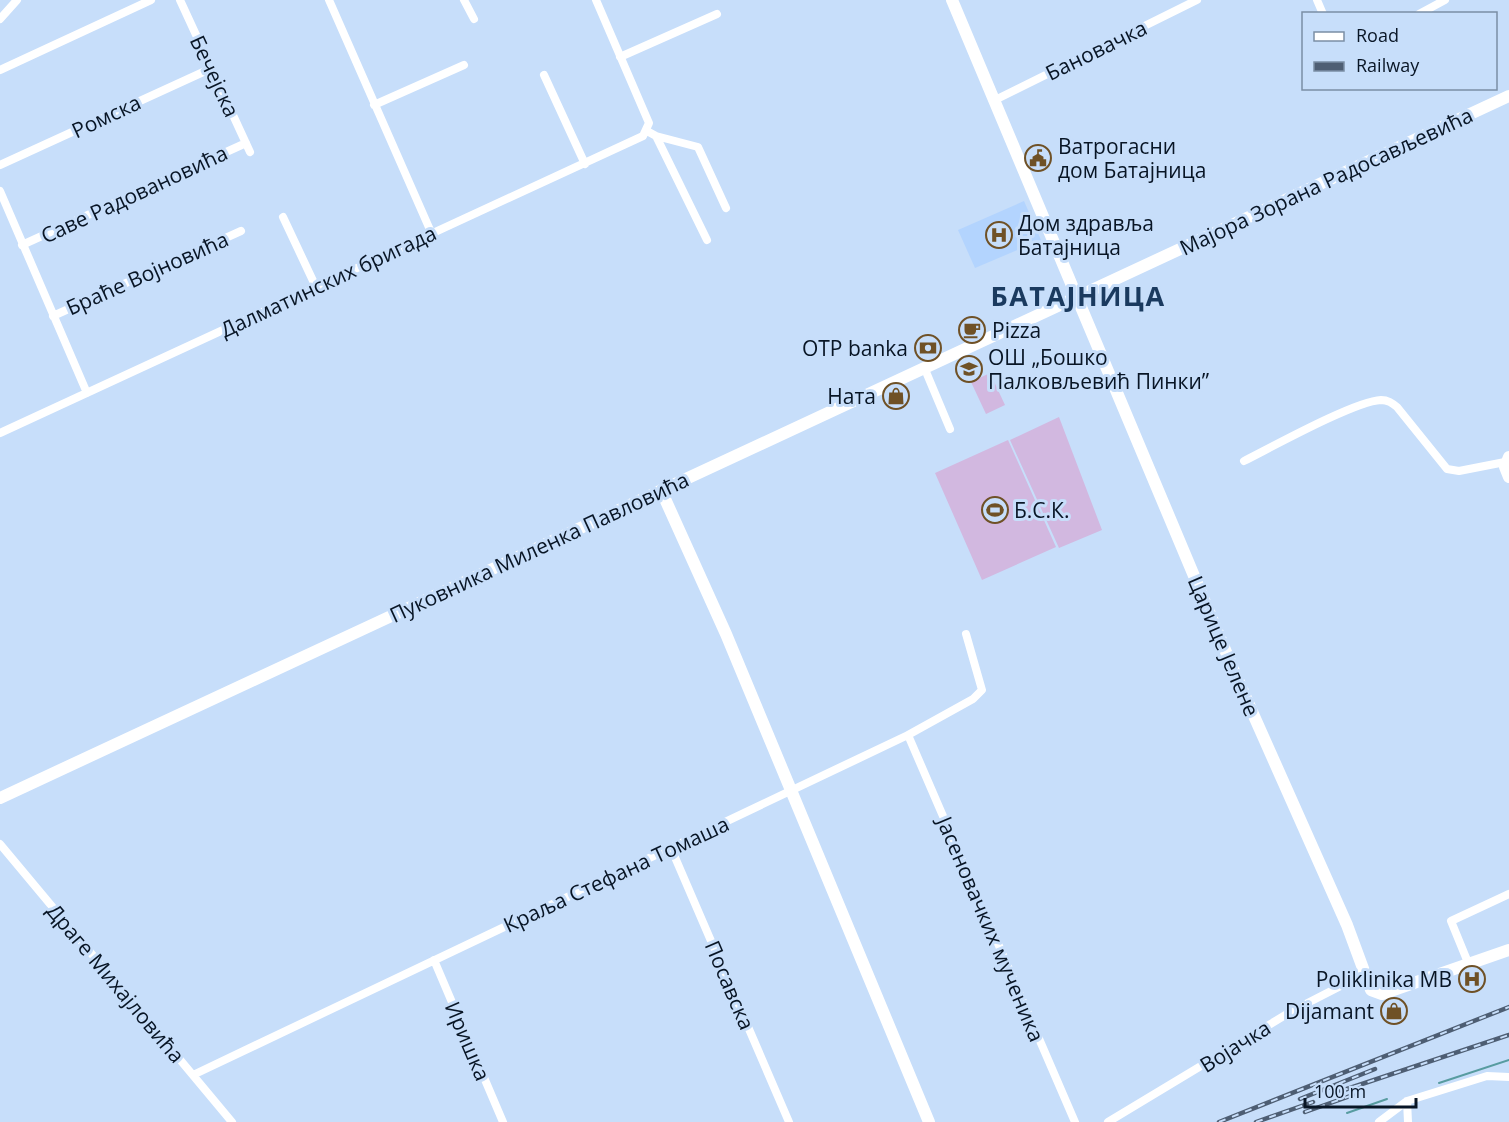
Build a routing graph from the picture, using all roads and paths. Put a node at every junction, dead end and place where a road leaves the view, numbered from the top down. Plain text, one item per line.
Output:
1 (17, 0) edge
2 (151, 0) edge
3 (180, 0) edge
4 (329, 0) edge
5 (464, 0) edge
6 (597, 0) edge
7 (952, 0) edge
8 (1197, 0) edge
9 (1445, 0) edge
10 (1430, 4) edge
11 (717, 14) dead end
12 (0, 19) edge
13 (474, 20) dead end
14 (620, 57) junction
15 (464, 65) dead end
16 (212, 68) junction
17 (0, 70) edge
18 (544, 75) dead end
19 (1509, 96) edge
20 (995, 100) junction
21 (374, 105) junction
22 (648, 127) junction
23 (656, 136) junction
24 (246, 143) junction
25 (250, 152) dead end
26 (585, 164) junction
27 (0, 165) edge
28 (0, 191) edge
29 (726, 208) dead end
30 (283, 217) dead end
31 (241, 231) dead end
32 (431, 232) junction
33 (707, 240) dead end
34 (22, 245) junction
35 (315, 285) junction
36 (1078, 296) junction
37 (53, 316) junction
38 (924, 367) junction
39 (87, 393) junction
40 (950, 429) dead end
41 (0, 433) edge
42 (1507, 460) edge
43 (1244, 461) dead end
44 (1509, 477) edge
45 (661, 490) junction
46 (966, 634) dead end
47 (908, 735) junction
48 (792, 791) junction
49 (0, 798) edge
50 (0, 844) edge
51 (671, 848) junction
52 (1509, 894) edge
53 (1509, 950) edge
54 (434, 960) junction
55 (1469, 965) junction
56 (1364, 974) junction
57 (193, 1075) junction
58 (1509, 1077) edge
59 (1407, 1101) junction
60 (232, 1122) edge
61 (503, 1122) edge
62 (789, 1122) edge
63 (929, 1122) edge
64 (1075, 1122) edge
65 (1108, 1122) edge
66 (1379, 1122) edge
67 (1408, 1122) edge

1 - 12 street
2 - 17 street
3 - 16 street, Бечејска
4 - 21 street
5 - 13 street
6 - 14 street
7 - 20 main road, Царице Јелене
8 - 20 street, Бановачка
9 - 10 street
11 - 14 street
14 - 22 street
15 - 21 street
16 - 24 street, Бечејска
16 - 27 street, Ромска
18 - 26 street
19 - 36 main road, Мајора Зорана Радосављевића
20 - 36 main road, Царице Јелене
21 - 32 street
22 - 23 street
22 - 26 street, Далматинских бригада
23 - 29 street
23 - 33 street
24 - 25 street, Бечејска
24 - 34 street, Саве Радовановића
26 - 32 street, Далматинских бригада
28 - 34 street
30 - 35 street
31 - 37 street, Браће Војновића
32 - 35 street, Далматинских бригада
34 - 37 street
35 - 39 street, Далматинских бригада
36 - 38 main road, Пуковника Миленка Павловића
36 - 56 main road, Царице Јелене
37 - 39 street
38 - 40 street
38 - 45 main road, Пуковника Миленка Павловића
39 - 41 street, Далматинских бригада
42 - 43 street
42 - 44 main road
45 - 48 main road
45 - 49 main road, Пуковника Миленка Павловића
46 - 47 street, Краља Стефана Томаша
47 - 48 street, Краља Стефана Томаша
47 - 64 street, Јасеновачких мученика
48 - 51 street, Краља Стефана Томаша
48 - 63 main road
50 - 57 street, Драге Михајловића
51 - 54 street, Краља Стефана Томаша
51 - 62 street, Посавска
52 - 55 street
53 - 55 main road
54 - 57 street, Краља Стефана Томаша
54 - 61 street, Иришка
55 - 56 main road, Царице Јелене
56 - 65 street, Војачка
57 - 60 street, Драге Михајловића
58 - 59 street
59 - 66 street
59 - 67 street

